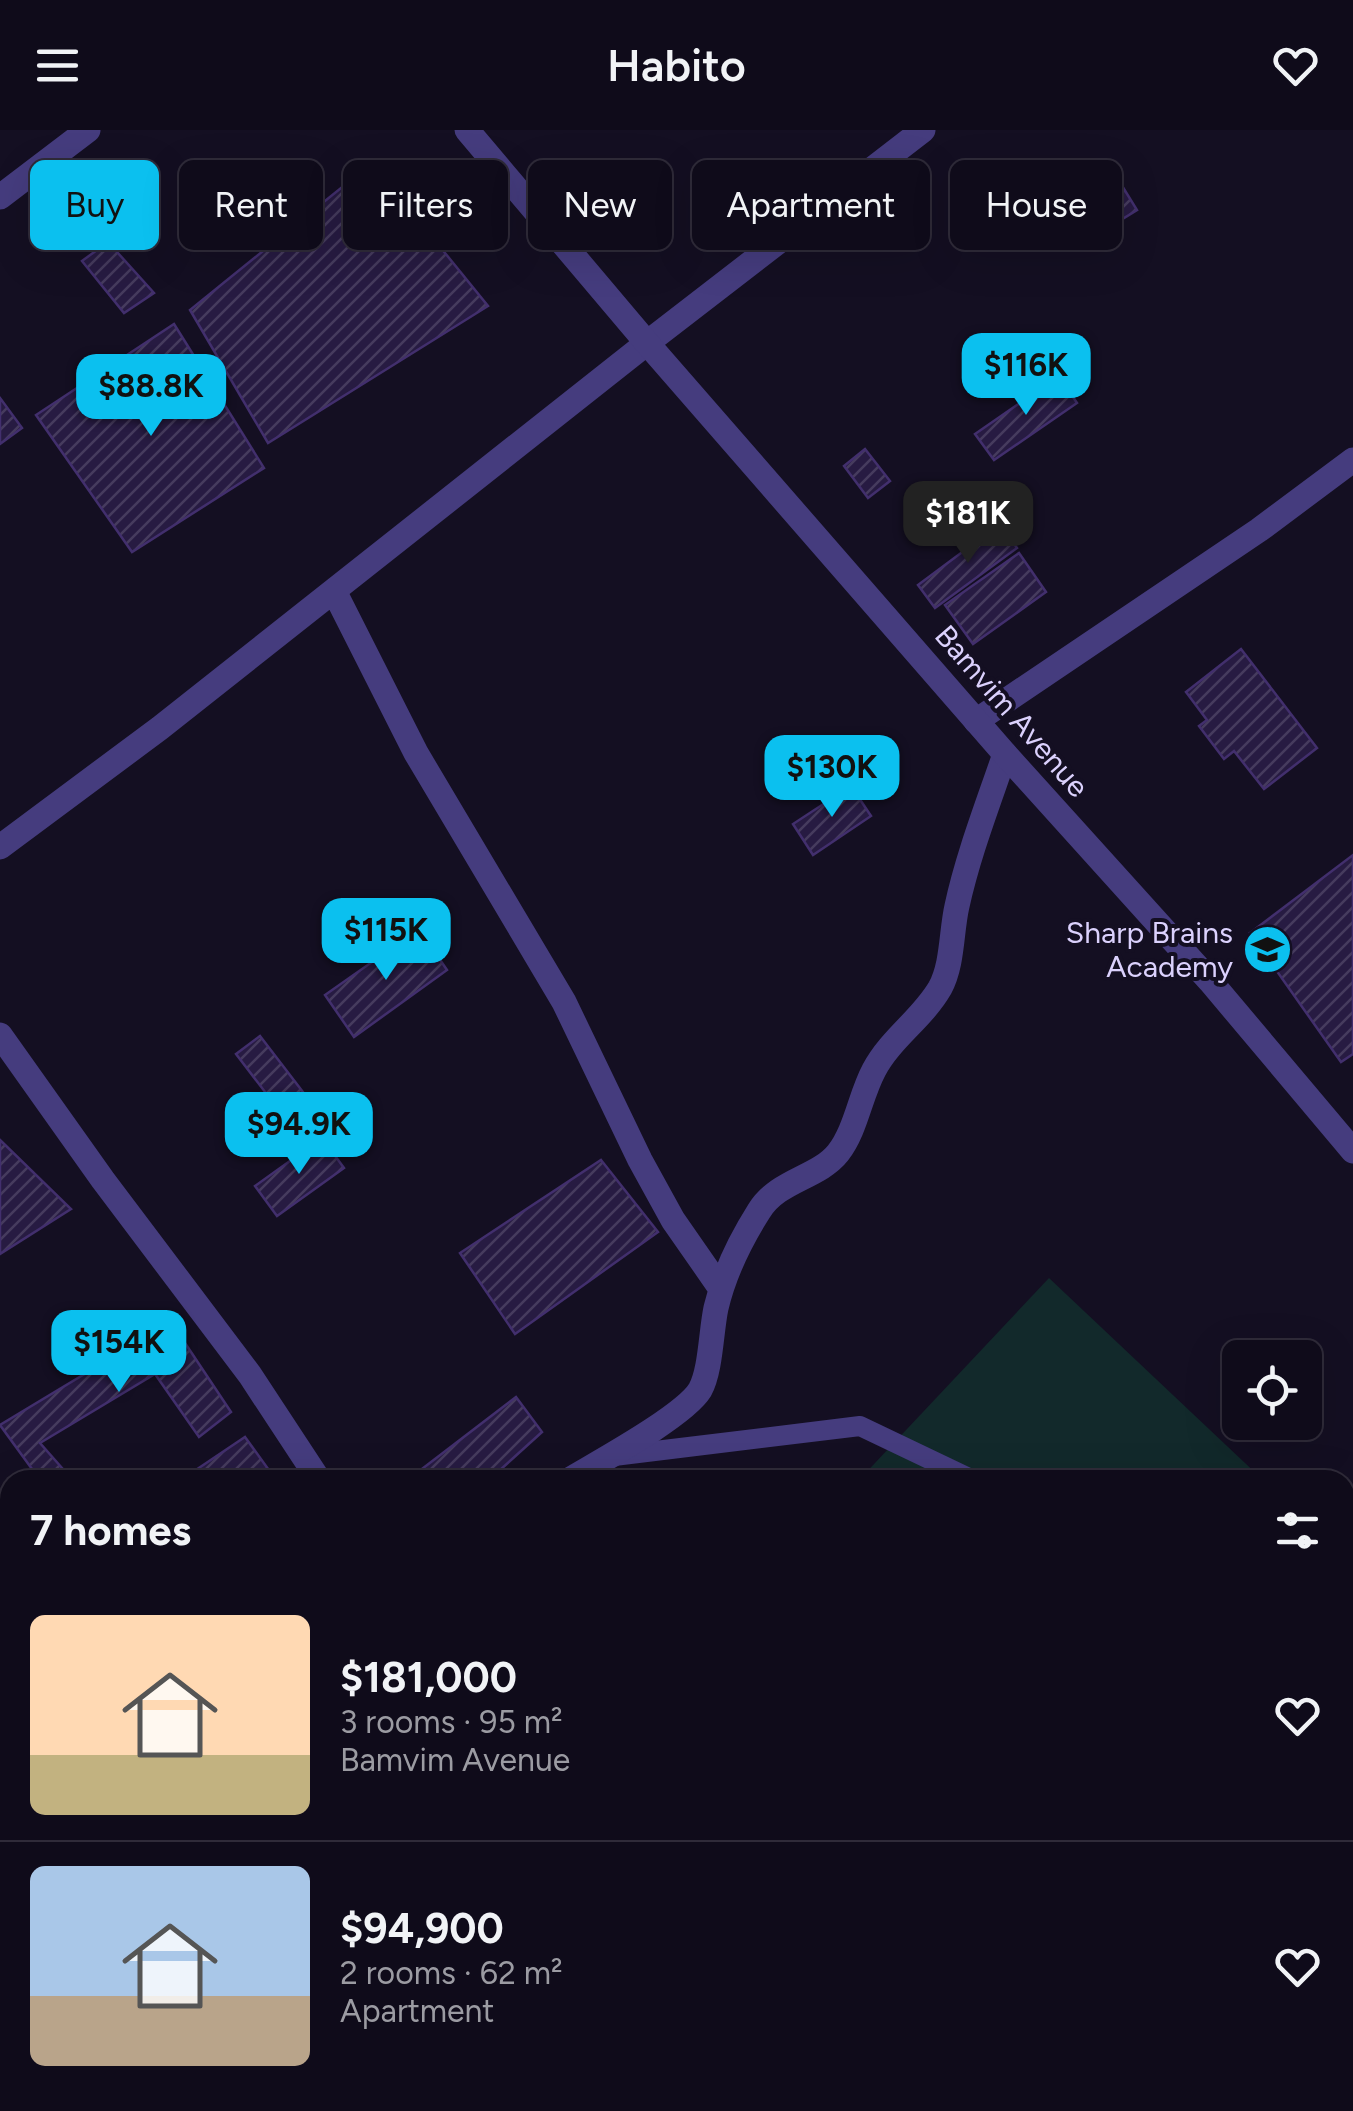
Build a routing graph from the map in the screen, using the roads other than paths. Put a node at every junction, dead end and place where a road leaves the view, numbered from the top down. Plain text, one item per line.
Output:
1 (88, 130) edge
2 (467, 130) edge
3 (923, 130) edge
4 (0, 197) edge
5 (648, 342) junction
6 (1353, 460) edge
7 (334, 590) junction
8 (976, 721) junction
9 (1005, 754) junction
10 (0, 847) edge
11 (0, 1035) edge
12 (1353, 1152) edge
13 (721, 1289) junction
14 (607, 1457) junction
15 (312, 1470) edge
16 (586, 1470) edge
17 (952, 1470) edge

1 - 4 street
2 - 5 street, Bamvim Avenue
3 - 5 street
5 - 7 street
5 - 8 street, Bamvim Avenue
6 - 8 street
7 - 10 street
7 - 13 street
8 - 9 street, Bamvim Avenue
9 - 12 street, Bamvim Avenue
9 - 13 street
11 - 15 street
13 - 14 street
14 - 16 street
14 - 17 lane

